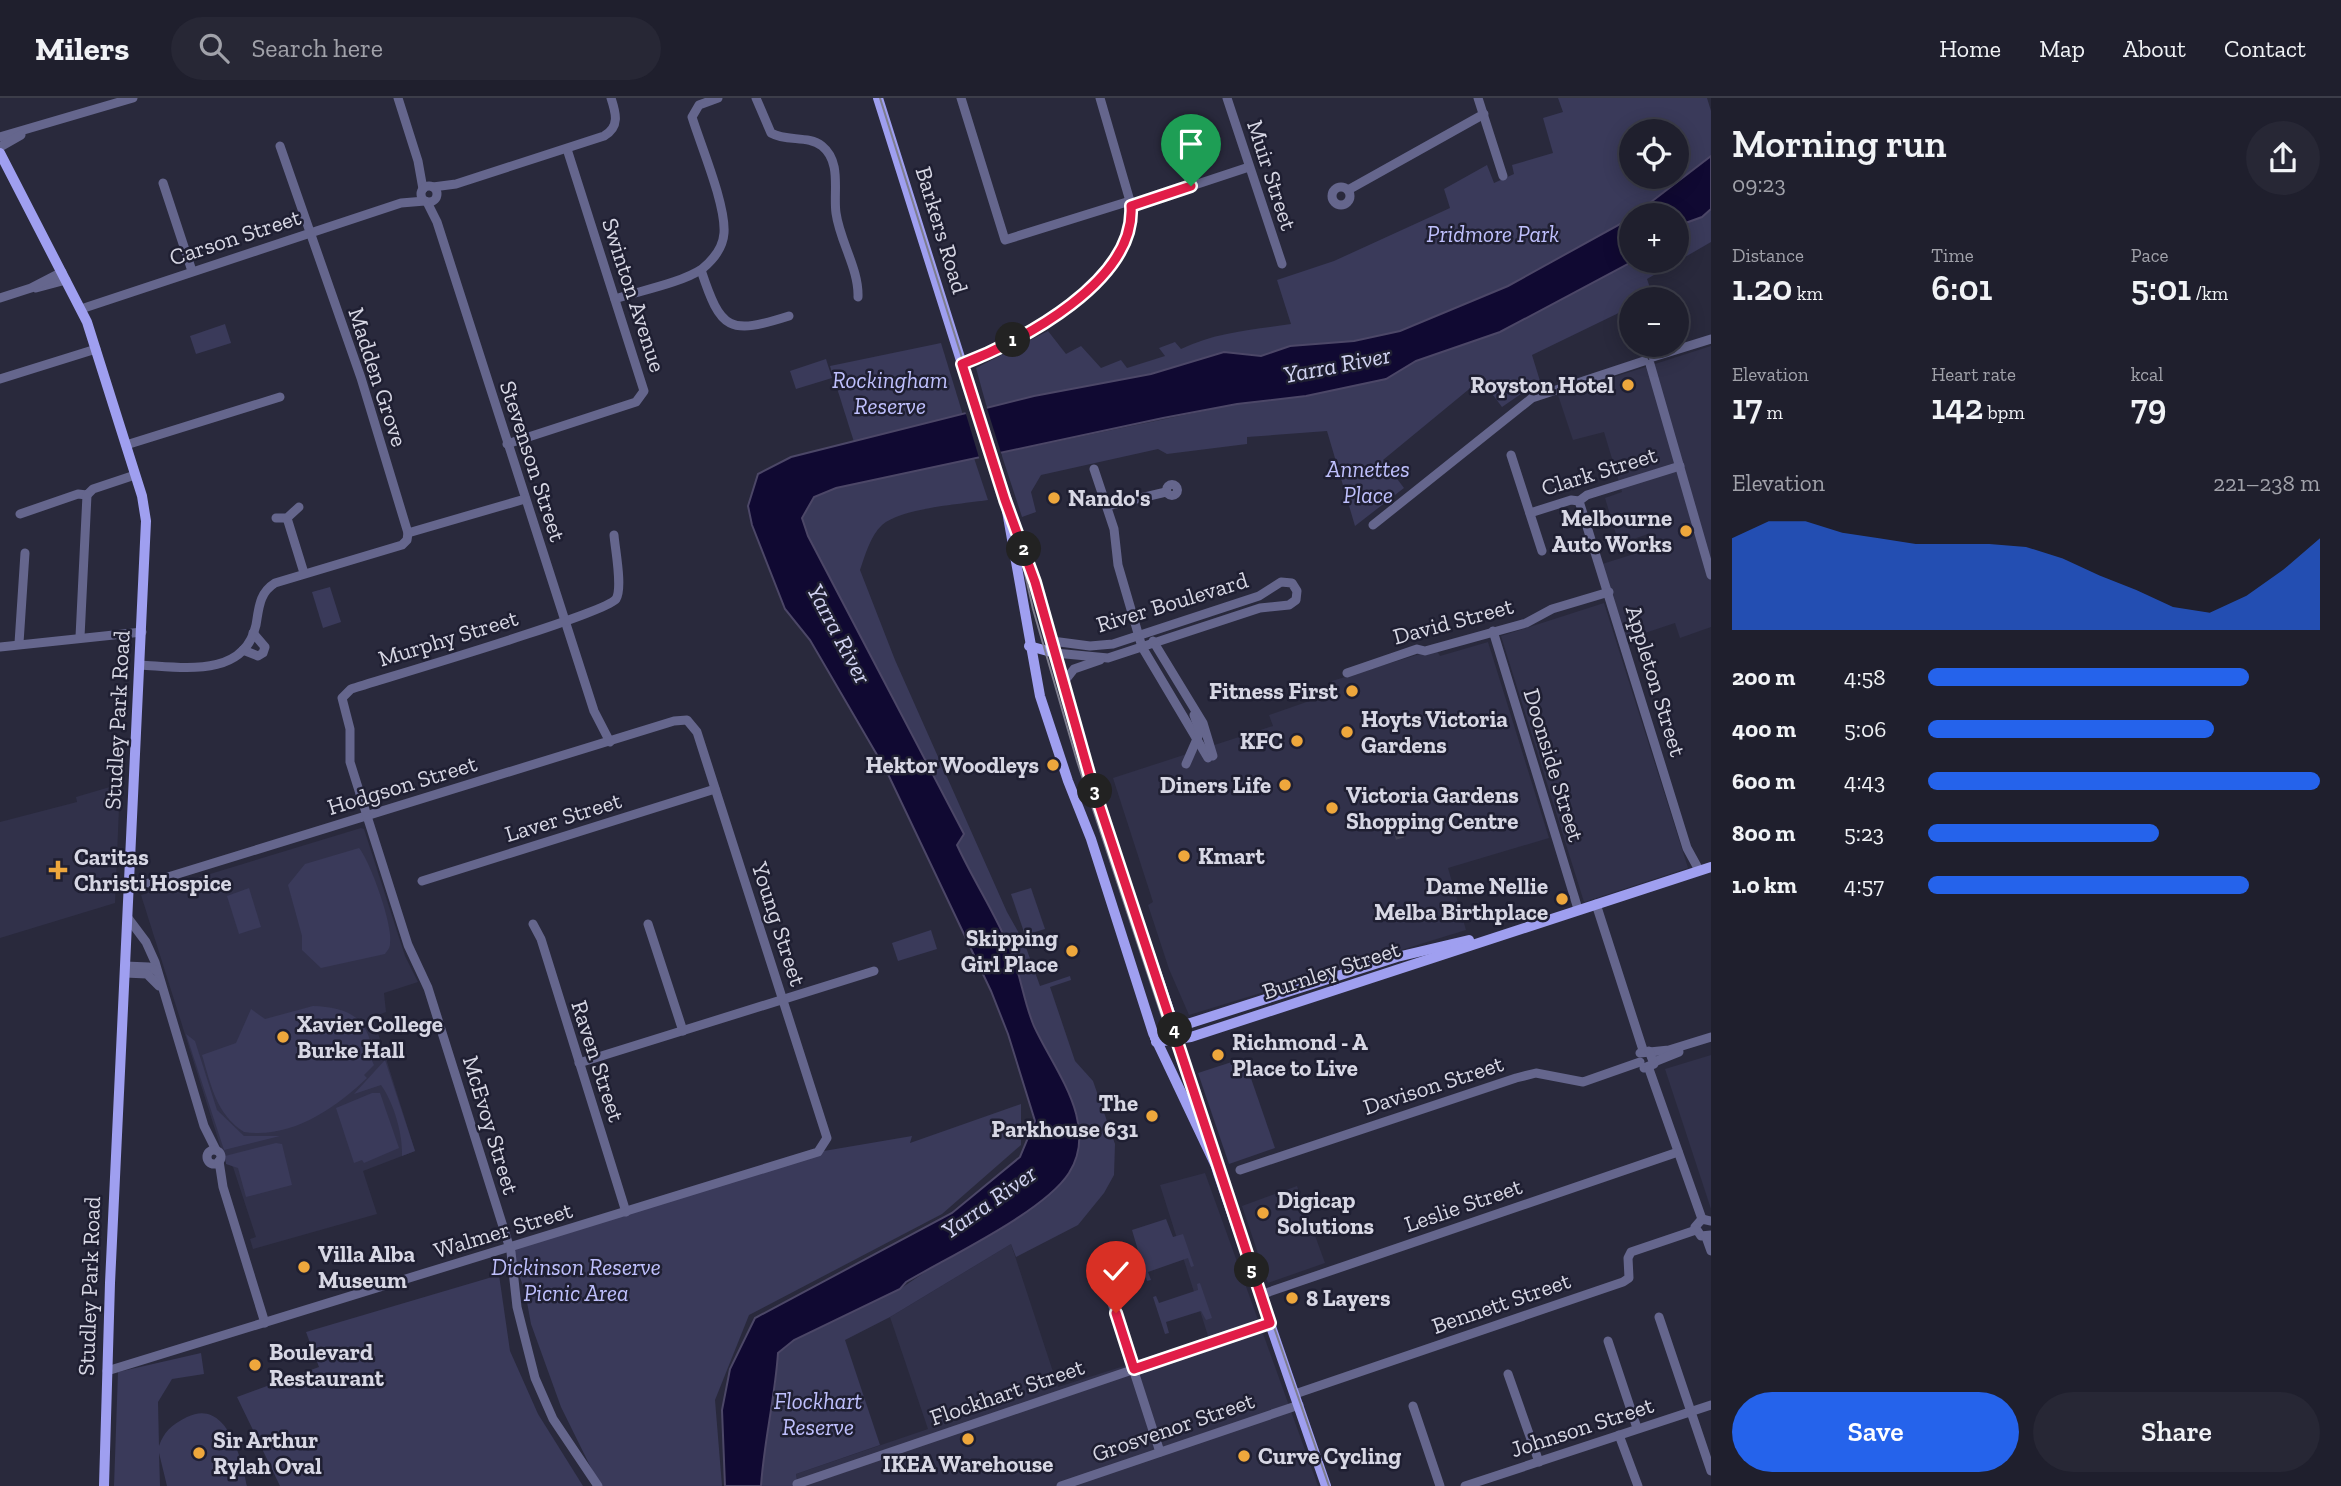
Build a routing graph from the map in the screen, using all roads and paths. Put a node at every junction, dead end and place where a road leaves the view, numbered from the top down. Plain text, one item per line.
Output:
1 (133, 98) edge
2 (398, 98) edge
3 (611, 98) edge
4 (718, 98) edge
5 (756, 98) edge
6 (878, 98) edge
7 (961, 98) edge
8 (1100, 98) edge
9 (1478, 98) edge
10 (1231, 99) edge
11 (1484, 114) junction
12 (32, 130) junction
13 (0, 137) edge
14 (0, 146) edge
15 (280, 146) dead end
16 (567, 149) junction
17 (0, 153) edge
18 (1249, 167) junction
19 (1503, 176) dead end
20 (163, 183) dead end
21 (1348, 190) dead end
22 (429, 194) junction
23 (1130, 204) junction
24 (310, 233) junction
25 (1282, 264) dead end
26 (701, 270) junction
27 (192, 271) junction
28 (64, 276) junction
29 (858, 297) dead end
30 (0, 298) edge
31 (615, 299) junction
32 (81, 309) junction
33 (789, 316) dead end
34 (1711, 339) edge
35 (96, 349) junction
36 (1649, 360) junction
37 (963, 370) junction
38 (0, 379) edge
39 (280, 397) dead end
40 (507, 444) junction
41 (126, 445) junction
42 (1511, 456) dead end
43 (1680, 466) junction
44 (1094, 469) dead end
45 (135, 475) junction
46 (1166, 492) dead end
47 (87, 495) junction
48 (525, 499) junction
49 (1005, 500) junction
50 (1579, 501) junction
51 (1107, 506) junction
52 (299, 507) dead end
53 (1530, 513) junction
54 (20, 514) dead end
55 (276, 518) dead end
56 (287, 518) junction
57 (1373, 525) dead end
58 (408, 533) junction
59 (614, 535) dead end
60 (1542, 551) dead end
61 (25, 553) dead end
62 (304, 573) junction
63 (1711, 575) edge
64 (1609, 592) junction
65 (565, 621) junction
66 (1196, 623) junction
67 (1171, 626) junction
68 (1493, 631) junction
69 (142, 632) junction
70 (253, 633) junction
71 (1139, 635) junction
72 (80, 637) junction
73 (1174, 637) junction
74 (1052, 641) junction
75 (1028, 642) junction
76 (19, 643) junction
77 (1156, 643) junction
78 (0, 647) edge
79 (1142, 647) junction
80 (243, 650) junction
81 (1055, 653) junction
82 (1108, 658) junction
83 (140, 665) junction
84 (1347, 673) dead end
85 (1063, 683) junction
86 (344, 694) joint
87 (1186, 695) junction
88 (1175, 702) junction
89 (1195, 709) junction
90 (687, 720) joint
91 (1197, 737) junction
92 (605, 743) junction
93 (1186, 764) dead end
94 (715, 789) junction
95 (366, 816) junction
96 (1705, 868) edge
97 (422, 881) dead end
98 (129, 889) junction
99 (1596, 904) junction
100 (1578, 909) junction
101 (128, 918) junction
102 (533, 923) dead end
103 (648, 924) dead end
104 (1496, 936) junction
105 (1396, 957) junction
106 (125, 969) junction
107 (1401, 969) junction
108 (157, 971) junction
109 (874, 971) dead end
110 (160, 987) junction
111 (1296, 989) junction
112 (784, 1000) junction
113 (1299, 1003) junction
114 (1175, 1028) junction
115 (682, 1031) junction
116 (1156, 1040) junction
117 (1709, 1040) edge
118 (1178, 1041) junction
119 (1646, 1051) junction
120 (1640, 1062) junction
121 (579, 1063) junction
122 (1652, 1065) junction
123 (827, 1143) joint
124 (1678, 1152) junction
125 (1216, 1166) junction
126 (1240, 1170) dead end
127 (626, 1212) junction
128 (1706, 1220) edge
129 (1696, 1230) junction
130 (1709, 1236) edge
131 (509, 1248) junction
132 (1711, 1251) edge
133 (1097, 1257) dead end
134 (1260, 1295) junction
135 (1658, 1317) dead end
136 (265, 1323) junction
137 (1270, 1323) junction
138 (1608, 1340) dead end
139 (1134, 1369) junction
140 (107, 1371) junction
141 (1508, 1374) dead end
142 (1297, 1399) junction
143 (1711, 1405) edge
144 (1413, 1406) dead end
145 (1690, 1412) junction
146 (1637, 1428) junction
147 (1619, 1435) junction
148 (1160, 1452) junction
149 (1539, 1462) junction
150 (1711, 1471) edge
151 (1481, 1483) edge
152 (797, 1484) edge
153 (104, 1486) edge
154 (598, 1486) edge
155 (1061, 1486) edge
156 (1326, 1486) edge
157 (1440, 1486) edge
158 (1465, 1486) edge
159 (1638, 1486) edge

1 - 12 street
2 - 22 street, Stevenson Street
3 - 16 street, Carson Street
4 - 26 street
5 - 29 street
6 - 37 main road, Barkers Road
7 - 23 street
8 - 23 street
9 - 11 street
10 - 18 street, Muir Street
11 - 19 street
11 - 21 street
12 - 13 street
12 - 14 street
15 - 24 street, Madden Grove
16 - 22 street, Carson Street
16 - 31 street, Swinton Avenue
17 - 28 main road, Studley Park Road
18 - 23 street
18 - 25 street, Muir Street
20 - 27 street
22 - 24 street, Carson Street
22 - 40 street, Stevenson Street
23 - 37 street
24 - 27 street, Carson Street
24 - 58 street, Madden Grove
26 - 31 street
26 - 33 street
27 - 32 street, Carson Street
28 - 30 street
28 - 32 main road, Studley Park Road
31 - 40 street, Swinton Avenue
32 - 35 main road, Studley Park Road
34 - 36 street
35 - 38 street
35 - 41 main road, Studley Park Road
36 - 43 street
36 - 57 street
37 - 49 main road, Barkers Road
39 - 41 street
40 - 48 street, Stevenson Street
41 - 45 main road, Studley Park Road
42 - 53 street, Clark Street
43 - 50 street, Clark Street
43 - 63 street
44 - 51 street
45 - 47 street
45 - 69 main road, Studley Park Road
46 - 51 street
47 - 54 street
47 - 72 street
48 - 58 street
48 - 65 street, Stevenson Street
49 - 74 main road
49 - 75 main road
50 - 53 street, Clark Street
50 - 64 street, Appleton Street
51 - 71 street
52 - 56 street
53 - 60 street, Clark Street
55 - 56 street
56 - 62 street
58 - 62 street
59 - 65 street, Murphy Street
61 - 76 street
62 - 70 street
64 - 68 street, David Street
64 - 96 street, Appleton Street
65 - 86 street, Murphy Street
65 - 92 street, Stevenson Street
66 - 66 street, River Boulevard
66 - 67 street, River Boulevard
66 - 73 street, River Boulevard
67 - 71 street, River Boulevard
67 - 73 street
68 - 84 street, David Street
68 - 100 street, Doonside Street
69 - 72 street
69 - 83 main road, Studley Park Road
70 - 80 street
70 - 80 street
71 - 74 street, River Boulevard
71 - 77 street
71 - 79 street
72 - 76 street
73 - 77 street, River Boulevard
74 - 75 main road
74 - 81 main road
75 - 81 main road
75 - 116 main road
76 - 78 street
77 - 79 street, River Boulevard
77 - 87 street
79 - 82 street, River Boulevard
79 - 88 street
80 - 83 street
81 - 82 street, River Boulevard
81 - 85 main road
82 - 85 street, River Boulevard
83 - 98 main road, Studley Park Road
85 - 114 main road
86 - 95 street, McEvoy Street
87 - 88 street
87 - 89 street
88 - 91 street
89 - 91 street
89 - 91 street
90 - 92 street, Hodgson Street
90 - 94 street, Young Street
91 - 93 street
92 - 95 street, Hodgson Street
94 - 97 street, Laver Street
94 - 112 street, Young Street
95 - 98 street, Hodgson Street
95 - 131 street, McEvoy Street
96 - 99 main road, Burnley Street
98 - 101 main road, Studley Park Road
99 - 100 main road, Burnley Street
99 - 119 street
100 - 104 main road, Burnley Street
101 - 106 main road, Studley Park Road
101 - 108 street
102 - 121 street, Raven Street
103 - 115 street
104 - 105 main road, Burnley Street
104 - 107 main road, Burnley Street
105 - 107 main road
105 - 111 main road, Burnley Street
106 - 108 street
106 - 110 street
106 - 140 main road, Studley Park Road
107 - 113 main road, Burnley Street
108 - 110 street
109 - 112 street
110 - 136 street
111 - 113 main road
111 - 114 main road, Burnley Street
112 - 115 street
112 - 123 street, Young Street
113 - 118 main road, Burnley Street
114 - 116 main road, Burnley Street
114 - 118 main road
115 - 121 street
116 - 118 main road, Burnley Street
116 - 125 main road
117 - 119 street
117 - 122 street
118 - 125 main road
119 - 120 street
119 - 122 street
120 - 122 street
120 - 126 street, Davison Street
121 - 127 street, Raven Street
122 - 124 street
123 - 127 street, Walmer Street
124 - 128 street
124 - 134 street, Leslie Street
125 - 134 main road
127 - 131 street, Walmer Street
128 - 129 street
129 - 130 street
129 - 142 street, Bennett Street
130 - 132 street
131 - 136 street, Walmer Street
131 - 154 street, McEvoy Street
133 - 139 street
134 - 137 main road
135 - 145 street
136 - 140 street, Walmer Street
137 - 139 street, Flockhart Street
137 - 142 main road
138 - 146 street
139 - 148 street
139 - 152 street, Flockhart Street
140 - 153 main road, Studley Park Road
141 - 149 street
142 - 148 street, Grosvenor Street
142 - 156 main road
143 - 145 street, Johnson Street
144 - 157 street
145 - 146 street, Johnson Street
145 - 150 street
146 - 147 street, Johnson Street
147 - 149 street, Johnson Street
147 - 159 street
148 - 155 street, Grosvenor Street
149 - 151 street, Johnson Street
151 - 158 street, Johnson Street

